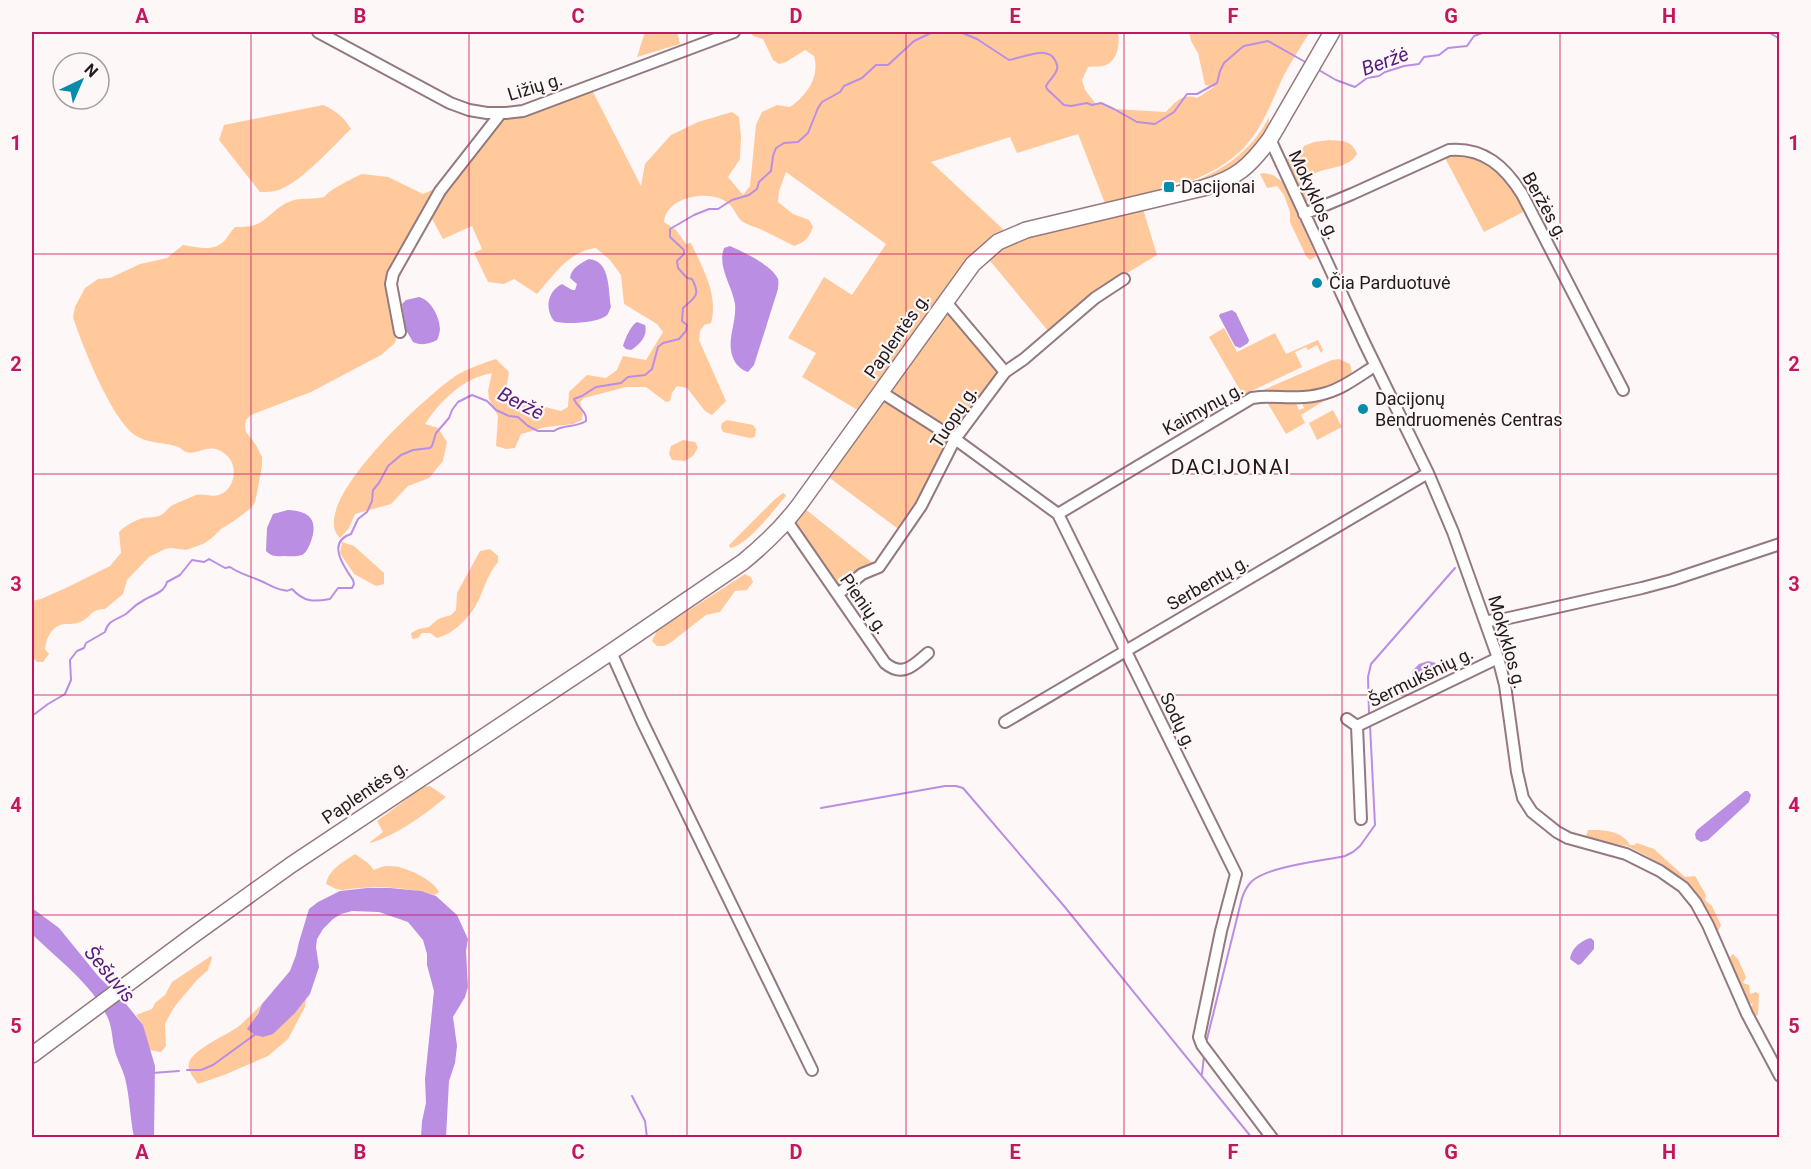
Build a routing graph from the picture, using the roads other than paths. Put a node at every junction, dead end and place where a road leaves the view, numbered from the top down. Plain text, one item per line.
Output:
1 (318, 32) edge
2 (734, 32) edge
3 (1332, 32) edge
4 (501, 113) junction
5 (1270, 139) junction
6 (1304, 214) junction
7 (1124, 279) dead end
8 (945, 301) junction
9 (400, 332) dead end
10 (1376, 366) junction
11 (1005, 372) junction
12 (1623, 390) dead end
13 (881, 392) junction
14 (955, 439) junction
15 (1428, 473) junction
16 (1058, 514) junction
17 (787, 521) junction
18 (1779, 544) edge
19 (838, 594) junction
20 (1486, 621) junction
21 (1125, 651) junction
22 (610, 652) junction
23 (928, 653) dead end
24 (1498, 658) junction
25 (1347, 719) dead end
26 (1005, 722) dead end
27 (1357, 726) junction
28 (1361, 819) dead end
29 (32, 1055) edge
30 (812, 1070) dead end
31 (1779, 1076) edge
32 (1272, 1137) edge

1 - 4 street, Ližių g.
2 - 4 street, Ližių g.
3 - 5 main road, Paplentės g.
4 - 9 street
5 - 6 street, Mokyklos g.
5 - 8 main road, Paplentės g.
6 - 10 street, Mokyklos g.
6 - 12 street, Beržės g.
7 - 11 street, Tuopų g.
8 - 11 street
8 - 13 main road, Paplentės g.
10 - 15 street, Mokyklos g.
10 - 16 street, Kaimynų g.
11 - 14 street, Tuopų g.
13 - 14 street, Sodų g.
13 - 17 main road, Paplentės g.
14 - 16 street, Sodų g.
14 - 19 street, Tuopų g.
15 - 20 street, Mokyklos g.
15 - 21 street, Serbentų g.
16 - 21 street, Sodų g.
17 - 19 street, Pienių g.
17 - 22 main road, Paplentės g.
18 - 20 street
19 - 23 street, Pienių g.
20 - 24 street, Mokyklos g.
21 - 26 street, Serbentų g.
21 - 32 street, Sodų g.
22 - 29 main road, Paplentės g.
22 - 30 street
24 - 27 street, Šermukšnių g.
24 - 31 street, Mokyklos g.
25 - 27 street, Šermukšnių g.
27 - 28 street, Šermukšnių g.

